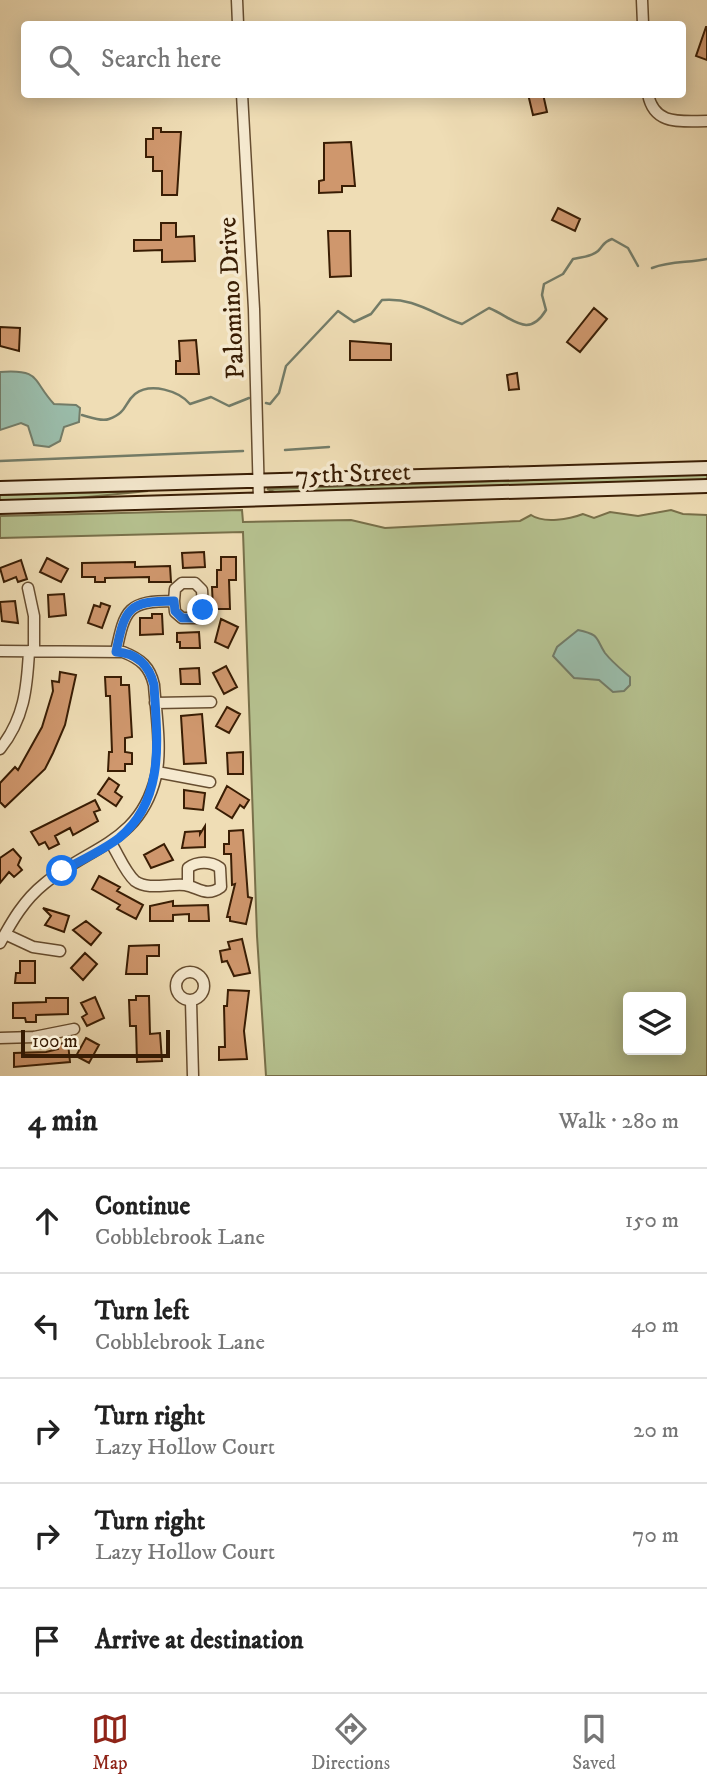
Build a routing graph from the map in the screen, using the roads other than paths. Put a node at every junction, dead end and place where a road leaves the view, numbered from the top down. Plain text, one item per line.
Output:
1 (237, 0) edge
2 (642, 0) edge
3 (238, 21) edge
4 (643, 21) edge
5 (242, 98) edge
6 (649, 98) edge
7 (707, 121) edge
8 (707, 468) edge
9 (707, 486) edge
10 (0, 488) edge
11 (259, 490) junction
12 (0, 507) edge
13 (28, 588) dead end
14 (174, 601) dead end
15 (0, 651) edge
16 (32, 651) junction
17 (116, 652) junction
18 (211, 702) dead end
19 (155, 703) junction
20 (0, 749) edge
21 (157, 772) junction
22 (210, 782) dead end
23 (111, 843) junction
24 (188, 885) dead end
25 (2, 939) edge
26 (60, 951) dead end
27 (191, 1001) dead end
28 (74, 1029) dead end
29 (0, 1038) edge
30 (193, 1076) edge

1 - 3 street
2 - 4 street
5 - 11 street, Palomino Drive
6 - 7 street
8 - 11 main road, 75th Street
9 - 11 main road, 75th Street
10 - 11 main road, 75th Street
11 - 12 main road, 75th Street
13 - 16 street
14 - 17 street
15 - 16 street
16 - 17 street
16 - 20 street
17 - 19 street
18 - 19 street
19 - 21 street
21 - 22 street
21 - 23 street
23 - 24 street
23 - 25 street
25 - 26 street
27 - 30 street
28 - 29 street

